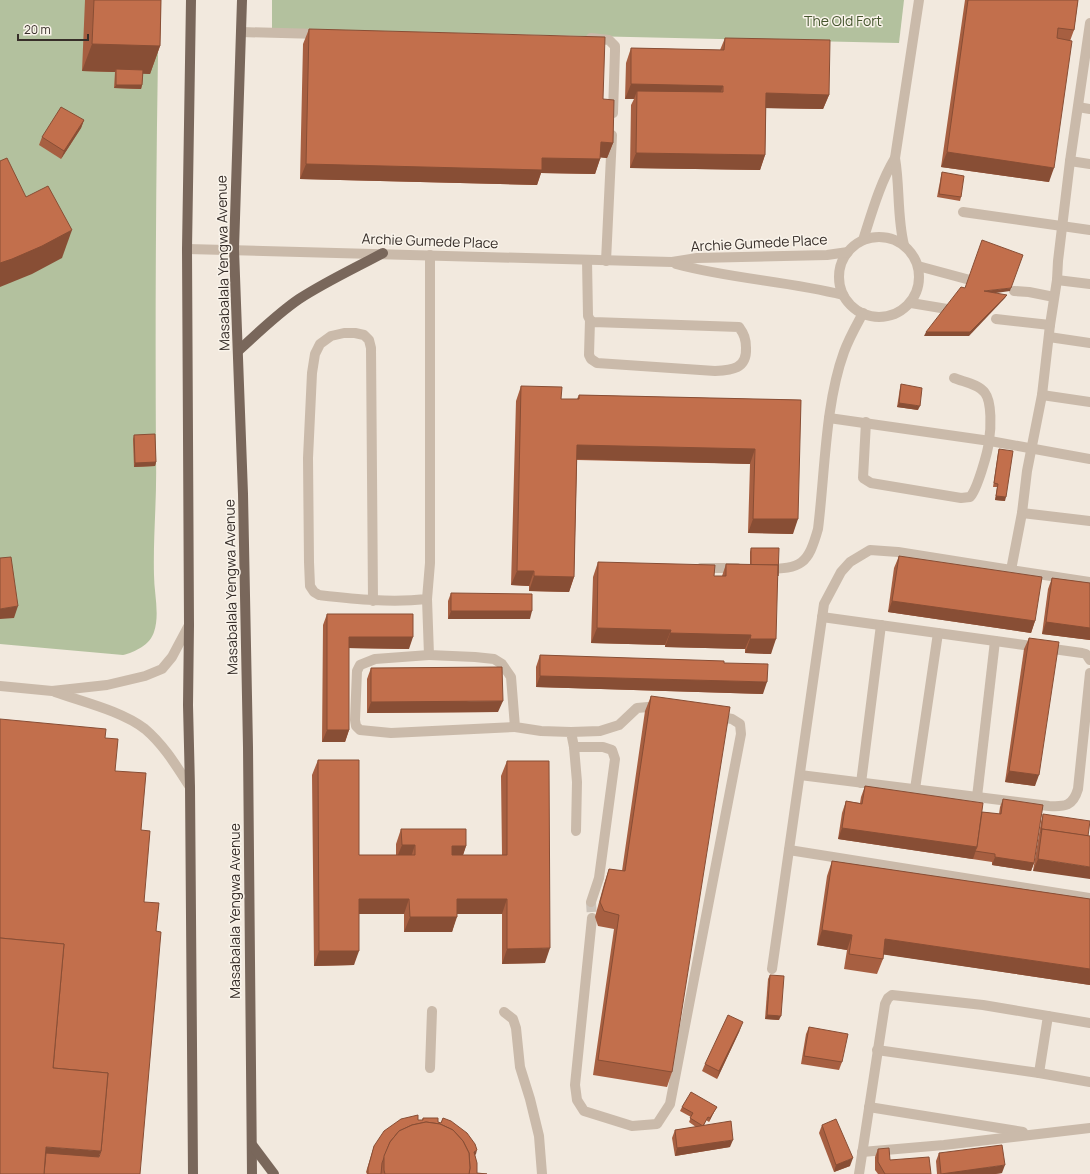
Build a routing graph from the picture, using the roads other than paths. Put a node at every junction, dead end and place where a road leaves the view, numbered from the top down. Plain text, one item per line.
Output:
1 (191, 0) edge
2 (242, 0) edge
3 (919, 0) edge
4 (1090, 23) edge
5 (241, 32) junction
6 (333, 34) edge
7 (1089, 34) edge
8 (580, 38) edge
9 (1078, 107) junction
10 (1090, 109) edge
11 (895, 158) junction
12 (1070, 161) junction
13 (1090, 164) edge
14 (963, 212) dead end
15 (1062, 226) junction
16 (1090, 230) edge
17 (863, 240) junction
18 (904, 245) junction
19 (187, 249) junction
20 (234, 249) junction
21 (848, 252) junction
22 (383, 253) junction
23 (430, 255) junction
24 (587, 260) junction
25 (606, 261) junction
26 (672, 262) junction
27 (918, 266) junction
28 (970, 280) edge
29 (1057, 280) junction
30 (1090, 284) edge
31 (1014, 291) edge
32 (843, 295) junction
33 (1054, 297) junction
34 (911, 302) junction
35 (953, 310) edge
36 (863, 314) junction
37 (996, 319) dead end
38 (590, 320) junction
39 (1050, 325) junction
40 (1049, 337) junction
41 (1090, 343) edge
42 (238, 351) junction
43 (954, 378) dead end
44 (1042, 395) junction
45 (1090, 402) edge
46 (829, 418) junction
47 (866, 422) junction
48 (990, 441) junction
49 (1032, 449) junction
50 (1090, 459) edge
51 (1022, 513) junction
52 (1090, 522) edge
53 (690, 568) edge
54 (1011, 570) junction
55 (1090, 582) edge
56 (427, 599) junction
57 (374, 601) junction
58 (822, 617) junction
59 (190, 625) junction
60 (881, 626) junction
61 (938, 633) junction
62 (995, 642) junction
63 (429, 655) junction
64 (1090, 660) edge
65 (1090, 673) edge
66 (0, 686) edge
67 (52, 691) junction
68 (667, 706) edge
69 (703, 713) edge
70 (515, 727) junction
71 (571, 732) junction
72 (574, 747) junction
73 (800, 775) junction
74 (861, 783) junction
75 (190, 787) junction
76 (915, 789) junction
77 (977, 797) junction
78 (576, 831) dead end
79 (790, 850) junction
80 (1090, 898) edge
81 (591, 902) tunnel mouth
82 (592, 918) tunnel mouth
83 (772, 969) dead end
84 (432, 1011) dead end
85 (504, 1012) dead end
86 (1048, 1016) junction
87 (1090, 1023) edge
88 (877, 1050) junction
89 (430, 1068) dead end
90 (1039, 1073) junction
91 (1090, 1082) edge
92 (869, 1107) junction
93 (1090, 1128) edge
94 (1035, 1134) junction
95 (253, 1146) junction
96 (862, 1152) junction
97 (193, 1174) edge
98 (252, 1174) edge
99 (274, 1174) edge
100 (542, 1174) edge
101 (859, 1174) edge

1 - 19 main road
2 - 5 main road, Masabalala Yengwa Avenue
3 - 11 street
4 - 7 street
5 - 6 street
5 - 20 main road, Masabalala Yengwa Avenue
7 - 9 street
8 - 25 street
9 - 10 street
9 - 12 street
11 - 17 street
11 - 18 street
12 - 13 street
12 - 15 street
14 - 15 street
15 - 16 street
15 - 29 street
17 - 18 street
17 - 21 street
18 - 27 street
19 - 20 street, Archie Gumede Place
19 - 59 main road
20 - 22 street, Archie Gumede Place
20 - 42 main road, Masabalala Yengwa Avenue
21 - 26 street, Archie Gumede Place
21 - 32 street
22 - 23 street, Archie Gumede Place
22 - 42 main road
23 - 24 street, Archie Gumede Place
23 - 56 street
24 - 25 street, Archie Gumede Place
24 - 38 street
25 - 26 street, Archie Gumede Place
26 - 32 street, Archie Gumede Place
27 - 28 street
27 - 34 street
29 - 30 street
29 - 33 street
31 - 33 street
32 - 36 street
33 - 39 street
34 - 35 street
34 - 36 street
36 - 46 street
37 - 39 street
38 - 38 street
39 - 40 street
40 - 41 street
40 - 44 street
42 - 95 main road, Masabalala Yengwa Avenue
43 - 48 street
44 - 45 street
44 - 49 street
46 - 47 street
46 - 53 street
47 - 48 street
47 - 48 street
48 - 49 street
49 - 50 street
49 - 51 street
51 - 52 street
51 - 54 street
54 - 55 street
54 - 58 street
56 - 57 street
56 - 63 street
57 - 57 street
58 - 60 street
58 - 73 street
59 - 67 street
59 - 75 main road
60 - 61 street
60 - 74 street
61 - 62 street
61 - 76 street
62 - 64 street
62 - 77 street
63 - 70 street
63 - 70 street
65 - 77 street
66 - 67 street
67 - 75 street
68 - 71 street
69 - 82 street
70 - 71 street
71 - 72 street
72 - 78 street
72 - 81 street
73 - 74 street
73 - 79 street
74 - 76 street
75 - 97 main road
76 - 77 street
79 - 80 street
79 - 83 street
84 - 89 street
85 - 100 street
86 - 87 street
86 - 88 street
86 - 90 street
88 - 90 street
88 - 92 street
90 - 91 street
92 - 94 street
92 - 96 street
93 - 94 street
94 - 96 street
95 - 98 main road, Masabalala Yengwa Avenue
95 - 99 main road
96 - 101 street

